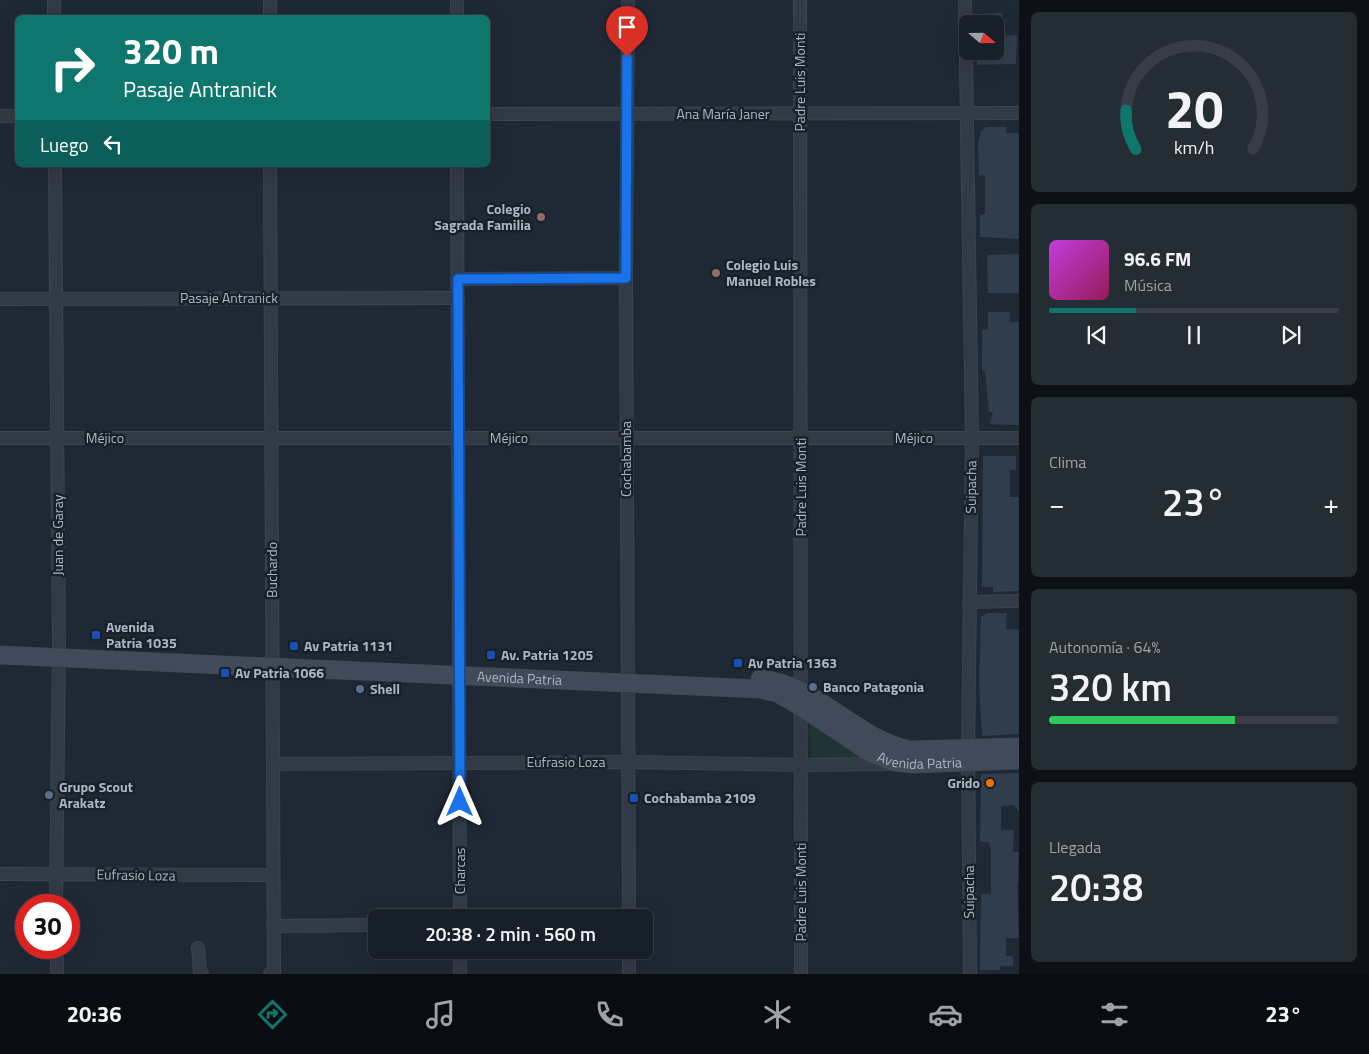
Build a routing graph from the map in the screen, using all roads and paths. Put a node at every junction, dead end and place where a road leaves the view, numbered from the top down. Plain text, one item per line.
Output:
1 (54, 0) edge
2 (270, 0) edge
3 (457, 0) edge
4 (628, 0) edge
5 (800, 0) edge
6 (966, 0) edge
7 (54, 15) edge
8 (270, 15) edge
9 (457, 15) edge
10 (1019, 112) edge
11 (800, 113) junction
12 (966, 113) junction
13 (490, 114) edge
14 (627, 114) junction
15 (0, 116) edge
16 (15, 116) edge
17 (55, 167) edge
18 (270, 167) edge
19 (457, 167) edge
20 (626, 278) junction
21 (458, 279) junction
22 (0, 298) edge
23 (56, 298) junction
24 (272, 298) junction
25 (458, 298) junction
26 (0, 438) edge
27 (57, 438) junction
28 (272, 438) junction
29 (458, 438) junction
30 (626, 438) junction
31 (802, 438) junction
32 (972, 438) junction
33 (1019, 438) edge
34 (1019, 601) edge
35 (969, 602) junction
36 (0, 646) edge
37 (59, 653) junction
38 (0, 655) edge
39 (273, 662) junction
40 (459, 671) junction
41 (629, 678) junction
42 (801, 690) junction
43 (801, 708) junction
44 (1019, 747) edge
45 (866, 751) junction
46 (969, 755) junction
47 (1019, 760) edge
48 (628, 762) junction
49 (459, 763) junction
50 (273, 764) junction
51 (800, 765) junction
52 (0, 874) edge
53 (56, 874) junction
54 (273, 874) junction
55 (56, 894) edge
56 (460, 909) edge
57 (629, 909) edge
58 (368, 925) edge
59 (273, 926) junction
60 (198, 948) dead end
61 (57, 959) edge
62 (460, 959) edge
63 (629, 959) edge
64 (57, 974) edge
65 (202, 974) edge
66 (270, 974) edge
67 (274, 974) edge
68 (460, 974) edge
69 (629, 974) edge
70 (801, 974) edge
71 (970, 974) edge

1 - 7 street
2 - 8 street
3 - 9 street
4 - 14 street, Cochabamba
5 - 11 street, Padre Luis Monti
6 - 12 street, Suipacha
10 - 12 street, Ana María Janer
11 - 12 street, Ana María Janer
11 - 14 street, Ana María Janer
11 - 31 street, Padre Luis Monti
12 - 32 street, Suipacha
13 - 14 street, Ana María Janer
14 - 20 street, Cochabamba
15 - 16 street
17 - 23 street, Juan de Garay
18 - 24 street, Buchardo
19 - 21 street, Charcas
20 - 21 street
20 - 30 street, Cochabamba
21 - 25 street, Charcas
22 - 23 street, Pasaje Antranick
23 - 24 street, Pasaje Antranick
23 - 27 street, Juan de Garay
24 - 25 street, Pasaje Antranick
24 - 28 street, Buchardo
25 - 29 street, Charcas
26 - 27 street, Méjico
27 - 28 street, Méjico
27 - 37 street, Juan de Garay
28 - 29 street, Méjico
28 - 39 street, Buchardo
29 - 30 street, Méjico
29 - 40 street, Charcas
30 - 31 street, Méjico
30 - 41 street, Cochabamba
31 - 32 street, Méjico
31 - 42 street, Padre Luis Monti
32 - 33 street, Méjico
32 - 35 street, Suipacha
34 - 35 street
35 - 46 street, Suipacha
36 - 37 main road, Avenida Patria
37 - 38 main road, Avenida Patria
37 - 39 main road, Avenida Patria
37 - 53 street, Juan de Garay
39 - 40 main road, Avenida Patria
39 - 50 street, Buchardo
40 - 41 main road, Avenida Patria
40 - 49 street, Charcas
41 - 42 main road, Avenida Patria
41 - 43 main road, Avenida Patria
41 - 48 street, Cochabamba
42 - 43 street, Padre Luis Monti
42 - 45 main road, Avenida Patria
43 - 45 main road, Avenida Patria
43 - 51 street, Padre Luis Monti
44 - 46 main road, Avenida Patria
45 - 46 main road, Avenida Patria
45 - 46 main road, Avenida Patria
45 - 51 street, Eufrasio Loza
46 - 47 main road, Avenida Patria
46 - 71 street, Suipacha
48 - 49 street, Eufrasio Loza
48 - 51 street, Eufrasio Loza
48 - 57 street, Cochabamba
49 - 50 street, Eufrasio Loza
49 - 56 street, Charcas
50 - 54 street, Buchardo
51 - 70 street, Padre Luis Monti
52 - 53 street, Eufrasio Loza
53 - 54 street, Eufrasio Loza
53 - 55 street, Juan de Garay
54 - 59 street, Buchardo
58 - 59 street
59 - 67 street, Buchardo
60 - 65 street
61 - 64 street
62 - 68 street
63 - 69 street
66 - 67 street

